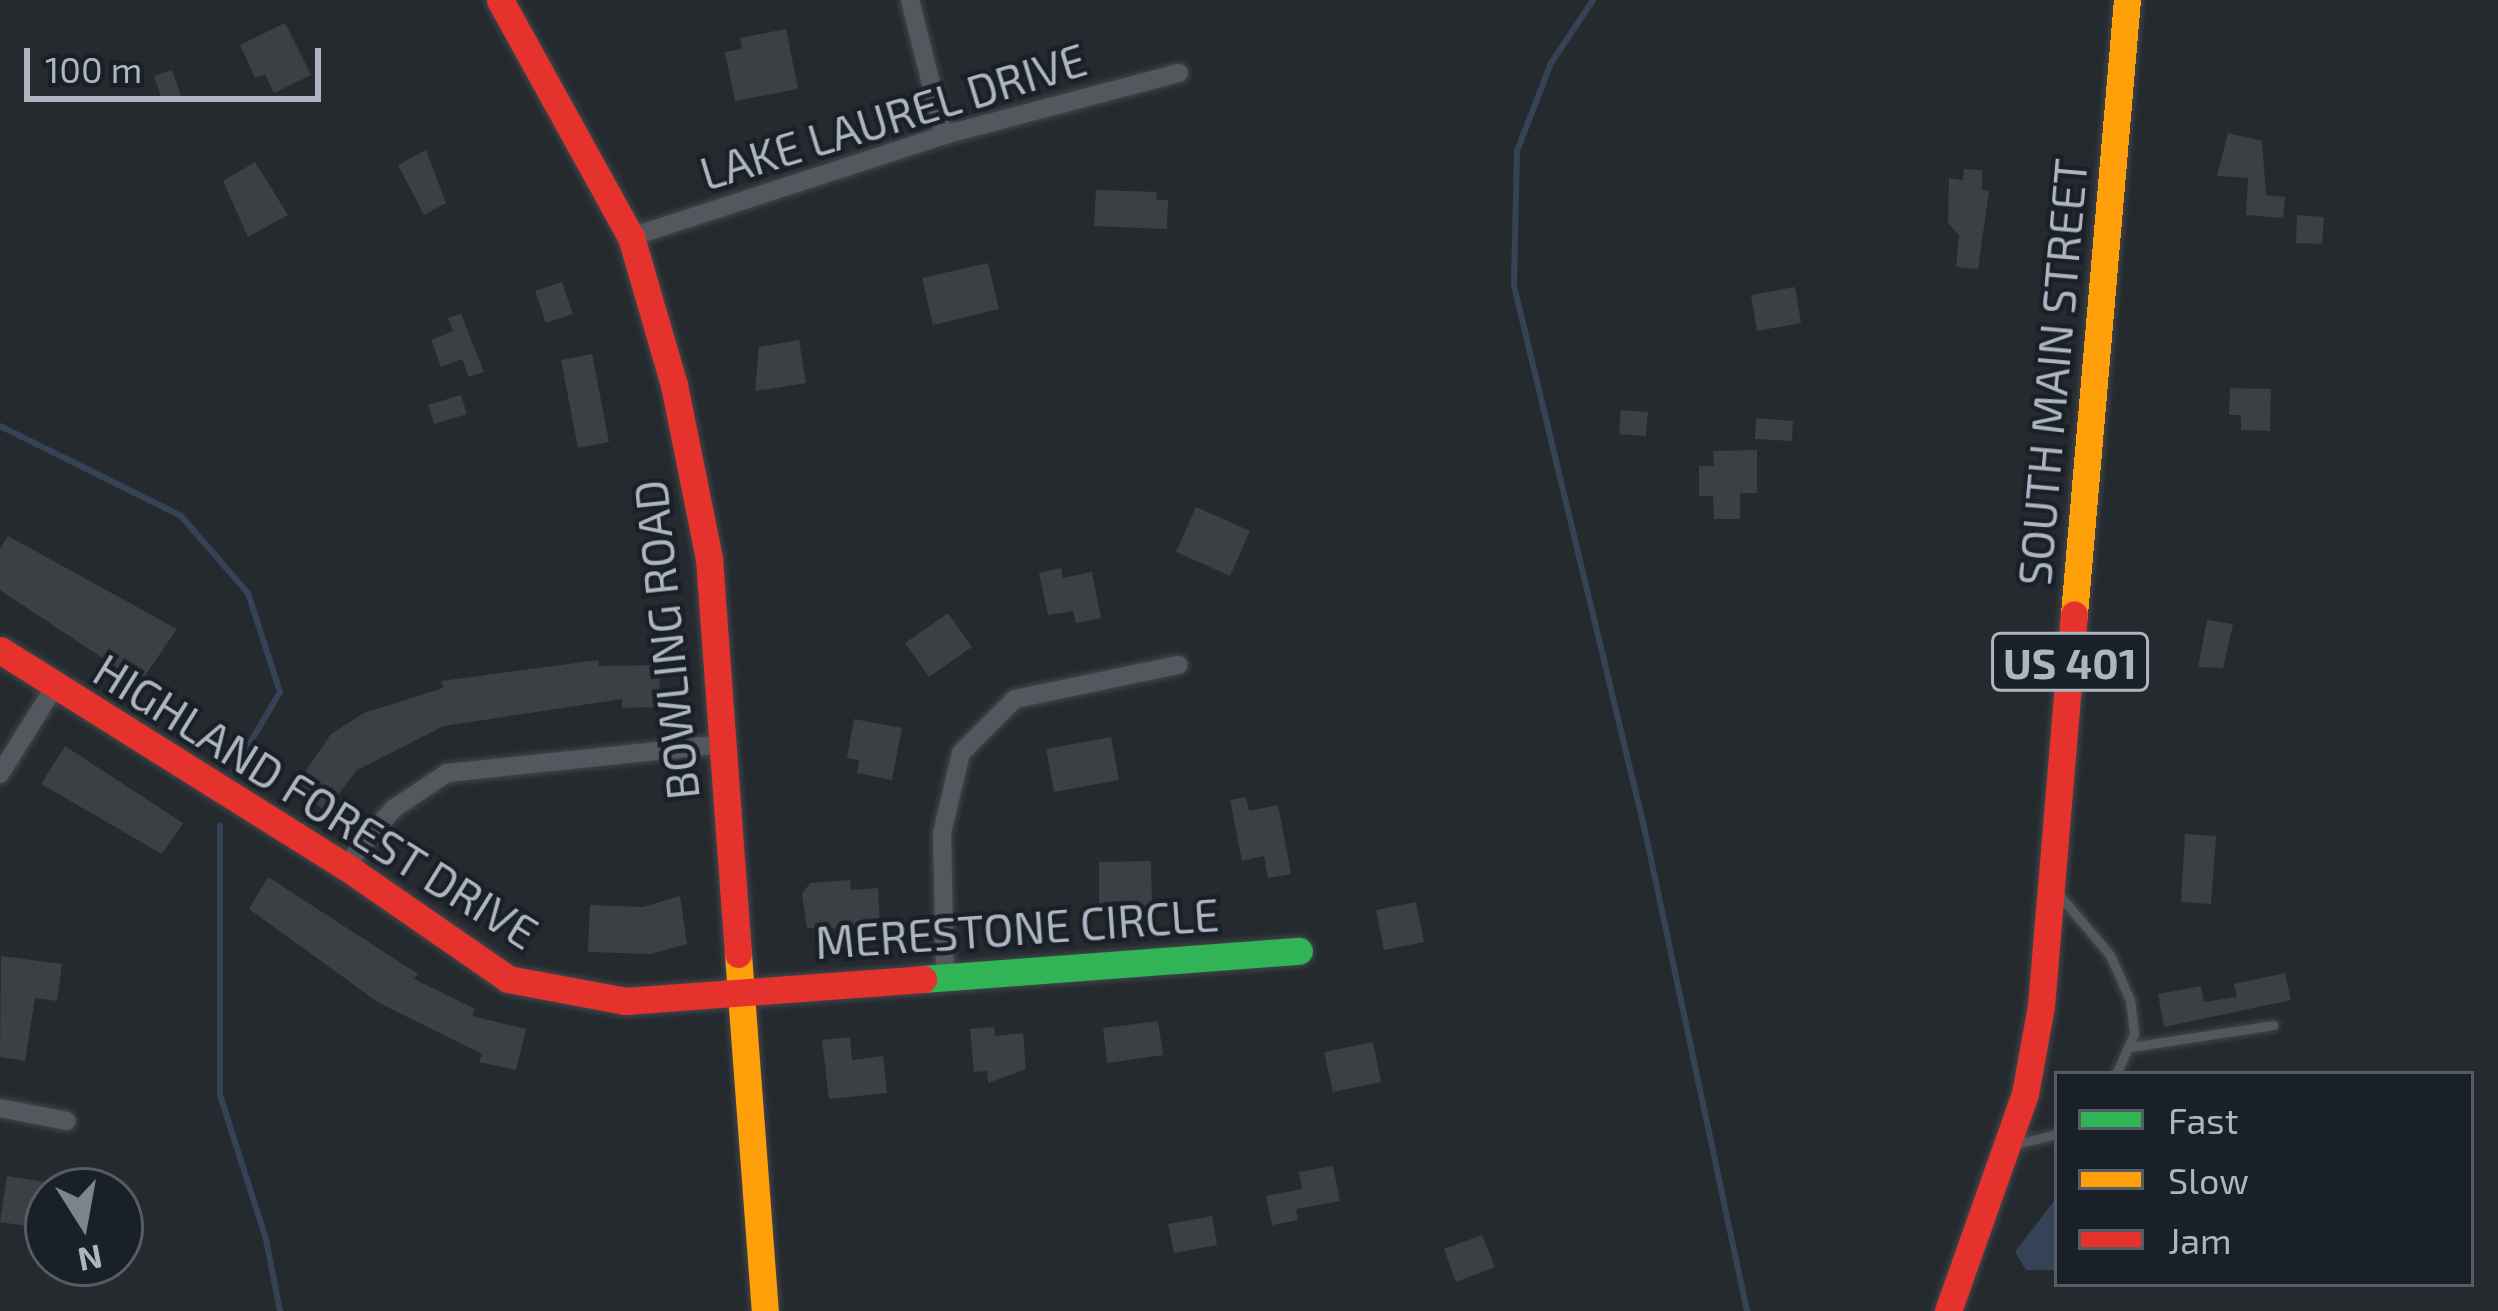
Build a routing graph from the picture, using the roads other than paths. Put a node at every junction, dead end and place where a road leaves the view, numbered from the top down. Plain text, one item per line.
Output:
1 (500, 0) edge
2 (910, 0) edge
3 (2127, 0) edge
4 (1179, 73) dead end
5 (944, 135) junction
6 (631, 237) junction
7 (0, 650) edge
8 (1178, 665) dead end
9 (55, 686) junction
10 (724, 744) junction
11 (0, 774) edge
12 (345, 866) junction
13 (2051, 889) junction
14 (1299, 951) dead end
15 (945, 975) junction
16 (741, 990) junction
17 (2273, 1025) dead end
18 (2130, 1047) junction
19 (2118, 1071) edge
20 (0, 1108) edge
21 (67, 1121) dead end
22 (2054, 1136) edge
23 (2008, 1144) junction
24 (765, 1311) edge
25 (1948, 1311) edge

1 - 6 main road, BOWLING ROAD
2 - 5 street
3 - 13 main road, SOUTH MAIN STREET / US 401
4 - 5 street, LAKE LAUREL DRIVE
5 - 6 street, LAKE LAUREL DRIVE
6 - 10 main road, BOWLING ROAD
7 - 9 main road, HIGHLAND FOREST DRIVE
8 - 15 street
9 - 11 street
9 - 12 main road, HIGHLAND FOREST DRIVE
10 - 12 street
10 - 16 main road, BOWLING ROAD
12 - 16 main road, HIGHLAND FOREST DRIVE
13 - 18 lane
13 - 23 main road, SOUTH MAIN STREET / US 401
14 - 15 main road, MERESTONE CIRCLE
15 - 16 main road, MERESTONE CIRCLE
16 - 24 main road, BOWLING ROAD
17 - 18 lane
18 - 19 lane
20 - 21 street
22 - 23 lane
23 - 25 main road, SOUTH MAIN STREET / US 401

